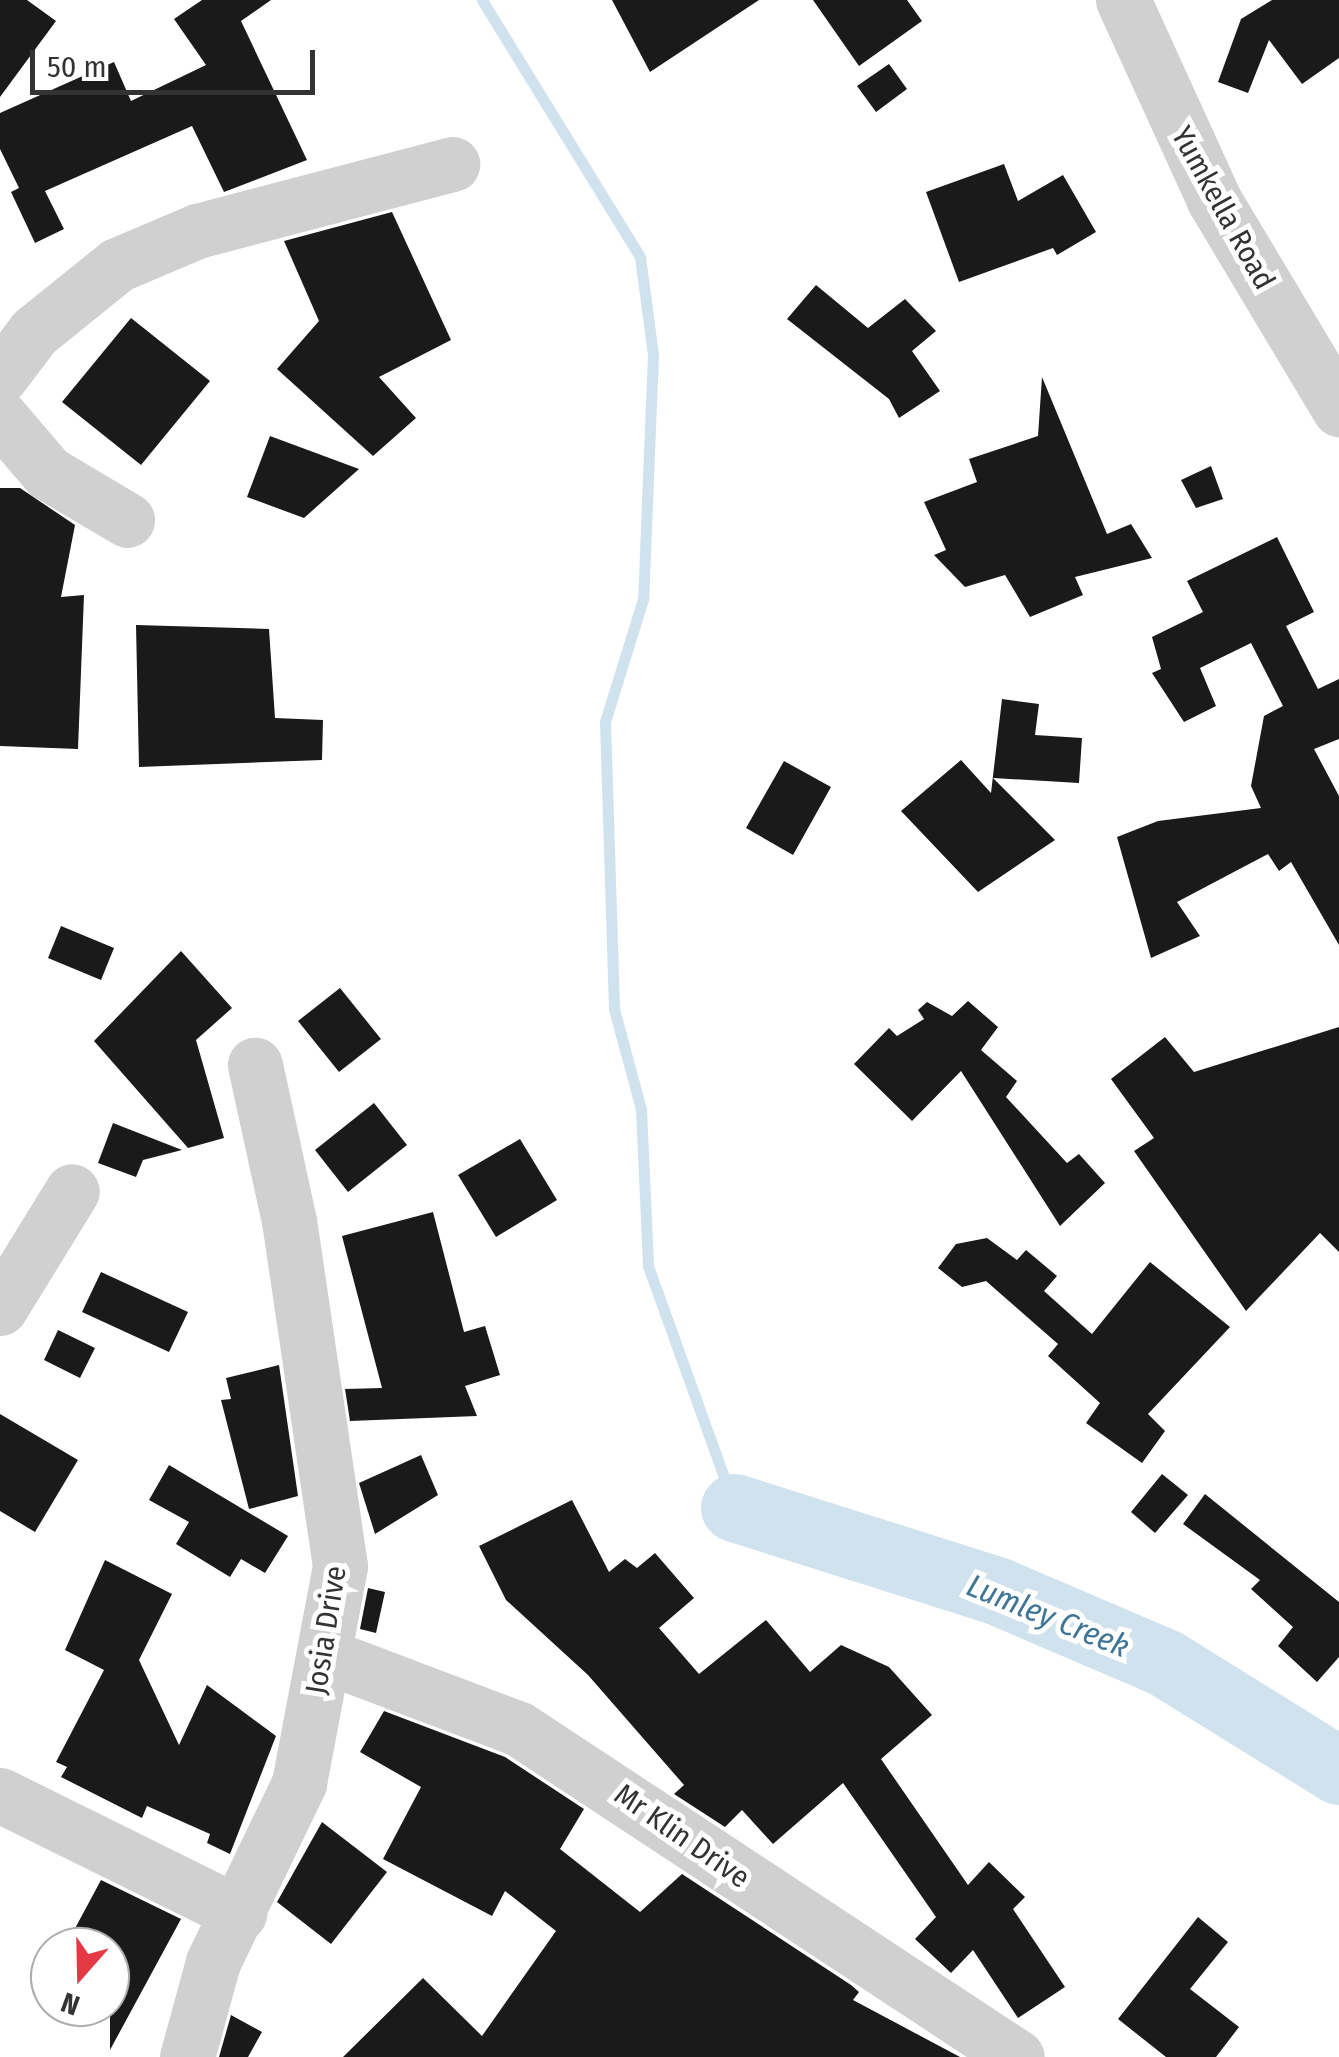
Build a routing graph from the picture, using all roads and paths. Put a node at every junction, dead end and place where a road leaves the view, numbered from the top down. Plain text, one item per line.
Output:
1 (1122, 0) edge
2 (452, 164) dead end
3 (0, 377) edge
4 (1339, 409) edge
5 (0, 417) edge
6 (127, 520) dead end
7 (255, 1065) dead end
8 (72, 1191) dead end
9 (0, 1308) edge
10 (326, 1656) junction
11 (0, 1795) edge
12 (239, 1913) junction
13 (186, 2057) edge
14 (1017, 2057) edge

1 - 4 street, Yumkella Road
2 - 3 street
5 - 6 street
7 - 10 street, Josia Drive
8 - 9 street
10 - 12 street, Josia Drive
10 - 14 street, Mr Klin Drive
11 - 12 street
12 - 13 street, Josia Drive

